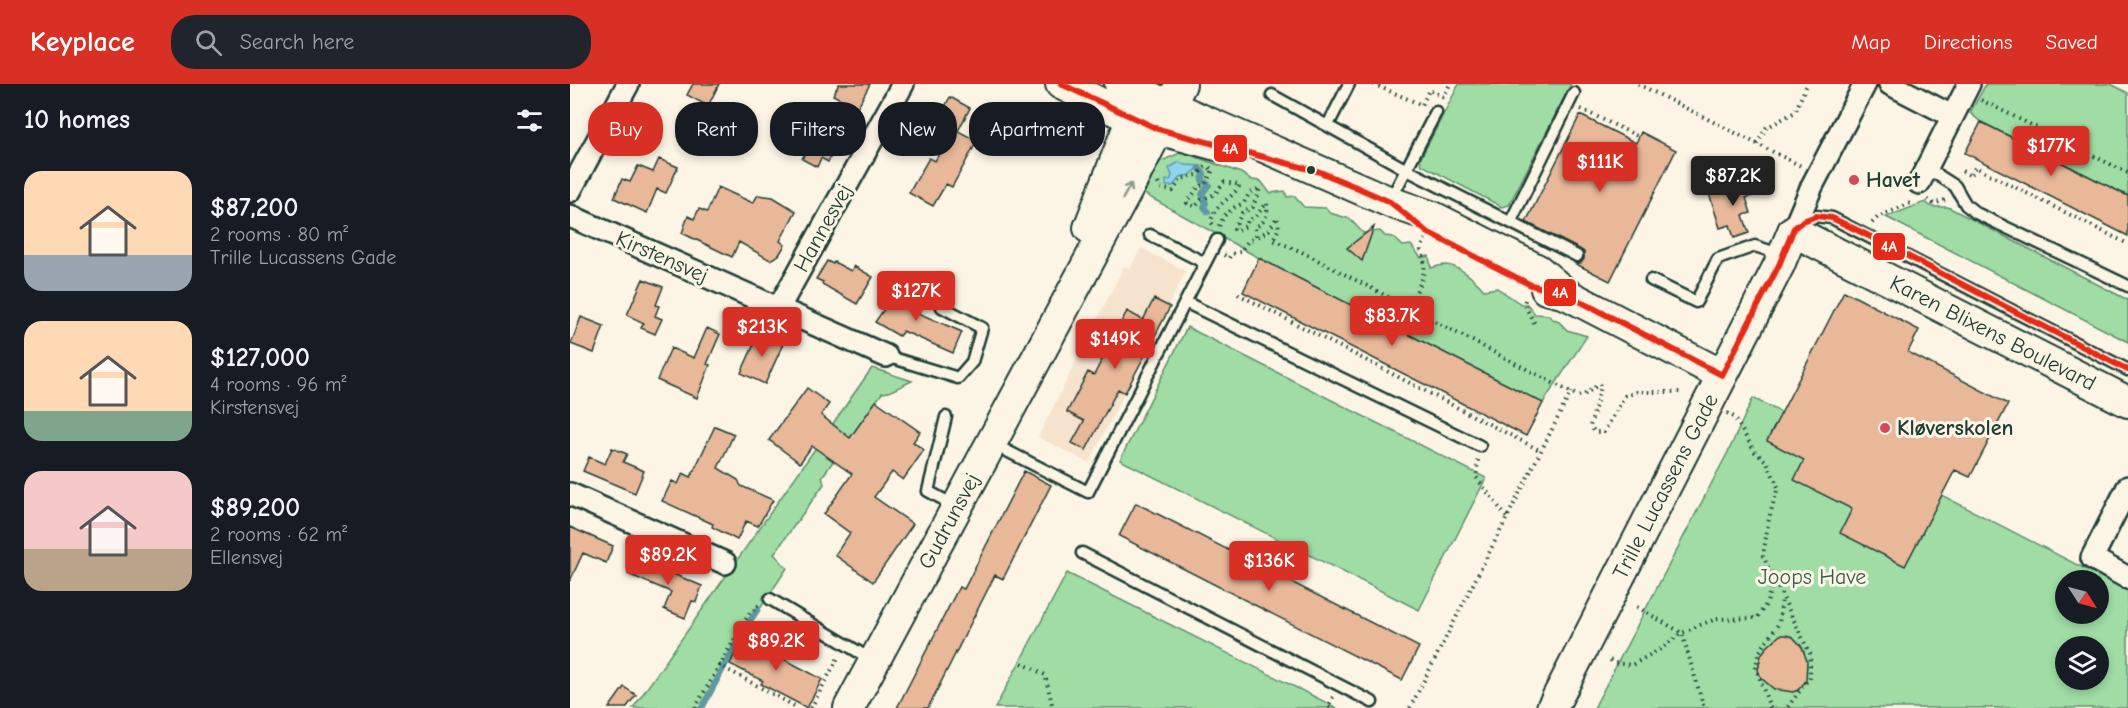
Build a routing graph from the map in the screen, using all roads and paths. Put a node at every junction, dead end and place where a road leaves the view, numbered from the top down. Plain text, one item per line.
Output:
1 (628, 84) edge
2 (903, 84) edge
3 (1061, 84) edge
4 (1349, 84) edge
5 (1373, 84) edge
6 (1638, 84) edge
7 (1807, 84) edge
8 (1865, 84) edge
9 (1890, 84) edge
10 (1974, 92) edge
11 (1134, 95) edge
12 (1272, 96) dead end
13 (1444, 97) dead end
14 (1572, 98) joint
15 (1170, 106) edge
16 (1436, 112) dead end
17 (1952, 116) junction
18 (1328, 125) junction
19 (1639, 137) dead end
20 (1757, 144) junction
21 (1407, 170) junction
22 (2128, 173) edge
23 (1818, 175) junction
24 (1923, 175) joint
25 (1971, 176) dead end
26 (1155, 178) dead end
27 (570, 191) edge
28 (1960, 195) junction
29 (1389, 202) junction
30 (1240, 205) junction
31 (1216, 209) junction
32 (1244, 212) junction
33 (570, 216) edge
34 (1225, 216) junction
35 (1254, 218) junction
36 (1239, 219) junction
37 (1263, 222) junction
38 (1511, 222) junction
39 (1247, 223) junction
40 (1257, 226) junction
41 (1270, 229) junction
42 (1277, 231) junction
43 (1863, 232) junction
44 (1150, 235) dead end
45 (1256, 238) junction
46 (1790, 238) junction
47 (2128, 244) edge
48 (1214, 245) joint
49 (1421, 250) dead end
50 (1577, 256) dead end
51 (1205, 263) junction
52 (1652, 279) dead end
53 (2128, 286) edge
54 (1238, 294) dead end
55 (1185, 302) junction
56 (942, 307) dead end
57 (1408, 307) junction
58 (778, 309) junction
59 (1048, 335) junction
60 (886, 356) joint
61 (2128, 370) edge
62 (1722, 375) junction
63 (1571, 392) junction
64 (1695, 398) junction
65 (2128, 402) edge
66 (946, 417) dead end
67 (992, 443) junction
68 (1480, 446) joint
69 (1541, 451) junction
70 (2128, 487) edge
71 (570, 494) edge
72 (958, 507) junction
73 (1507, 518) junction
74 (1083, 553) dead end
75 (725, 563) dead end
76 (2128, 578) edge
77 (1773, 579) junction
78 (1782, 598) junction
79 (770, 599) joint
80 (1637, 607) dead end
81 (1682, 633) junction
82 (846, 645) junction
83 (1610, 660) dead end
84 (875, 662) junction
85 (1022, 663) dead end
86 (722, 666) junction
87 (1372, 702) dead end
88 (695, 708) edge
89 (798, 708) edge
90 (811, 708) edge
91 (849, 708) edge
92 (1053, 708) edge
93 (1410, 708) edge
94 (1552, 708) edge
95 (1704, 708) edge
96 (1770, 708) edge
97 (1787, 708) edge

1 - 27 street
2 - 58 street, Hannesvej
3 - 11 street
4 - 18 lane
5 - 13 path
6 - 20 path
7 - 20 path
8 - 23 street
9 - 17 street
10 - 17 street
10 - 22 path
11 - 15 street
11 - 59 street, Gudrunsvej
12 - 18 lane
14 - 19 path
14 - 38 lane
15 - 29 street
59 -> 15 street, Gudrunsvej
16 - 21 lane
17 - 24 street
18 - 21 lane
20 - 23 path
21 - 29 lane
21 - 38 lane
23 - 46 street
24 - 28 lane
25 - 47 path
26 - 31 path
28 - 43 path
28 - 53 lane
29 - 62 street
30 - 32 path
30 - 32 path
30 - 34 path
31 - 34 path
31 - 34 path
32 - 36 path
33 - 58 street, Kirstensvej
35 - 37 path
35 - 39 path
35 - 40 path
36 - 39 path
36 - 39 path
37 - 40 path
37 - 41 path
38 - 50 lane
40 - 45 path
41 - 42 path
41 - 42 path
41 - 45 path
42 - 57 path
43 - 46 lane
43 - 61 lane
44 - 51 lane
45 - 48 path
46 - 52 lane
46 - 62 street, Trille Lucassens Gade
46 - 65 street, Karen Blixens Boulevard
48 - 51 lane
49 - 57 path
51 - 55 lane
54 - 69 path
55 - 67 lane
55 - 68 lane
56 - 60 lane
57 - 63 path
58 - 60 street, Kirstensvej
59 - 67 street, Gudrunsvej
62 - 64 street, Trille Lucassens Gade
63 - 64 path
63 - 69 path
64 - 77 path
64 - 94 street, Trille Lucassens Gade
66 - 72 lane
67 - 72 street, Gudrunsvej
68 - 73 path
69 - 73 path
70 - 76 street
71 - 75 street
72 - 84 street, Gudrunsvej
73 - 93 path
74 - 87 lane
77 - 78 path
77 - 81 path
78 - 96 path
78 - 97 path
79 - 82 lane
79 - 86 path
80 - 81 path
81 - 83 path
81 - 95 path
82 - 84 lane
82 - 90 path
84 - 91 street, Gudrunsvej
85 - 92 path
86 - 88 path
86 - 89 path

